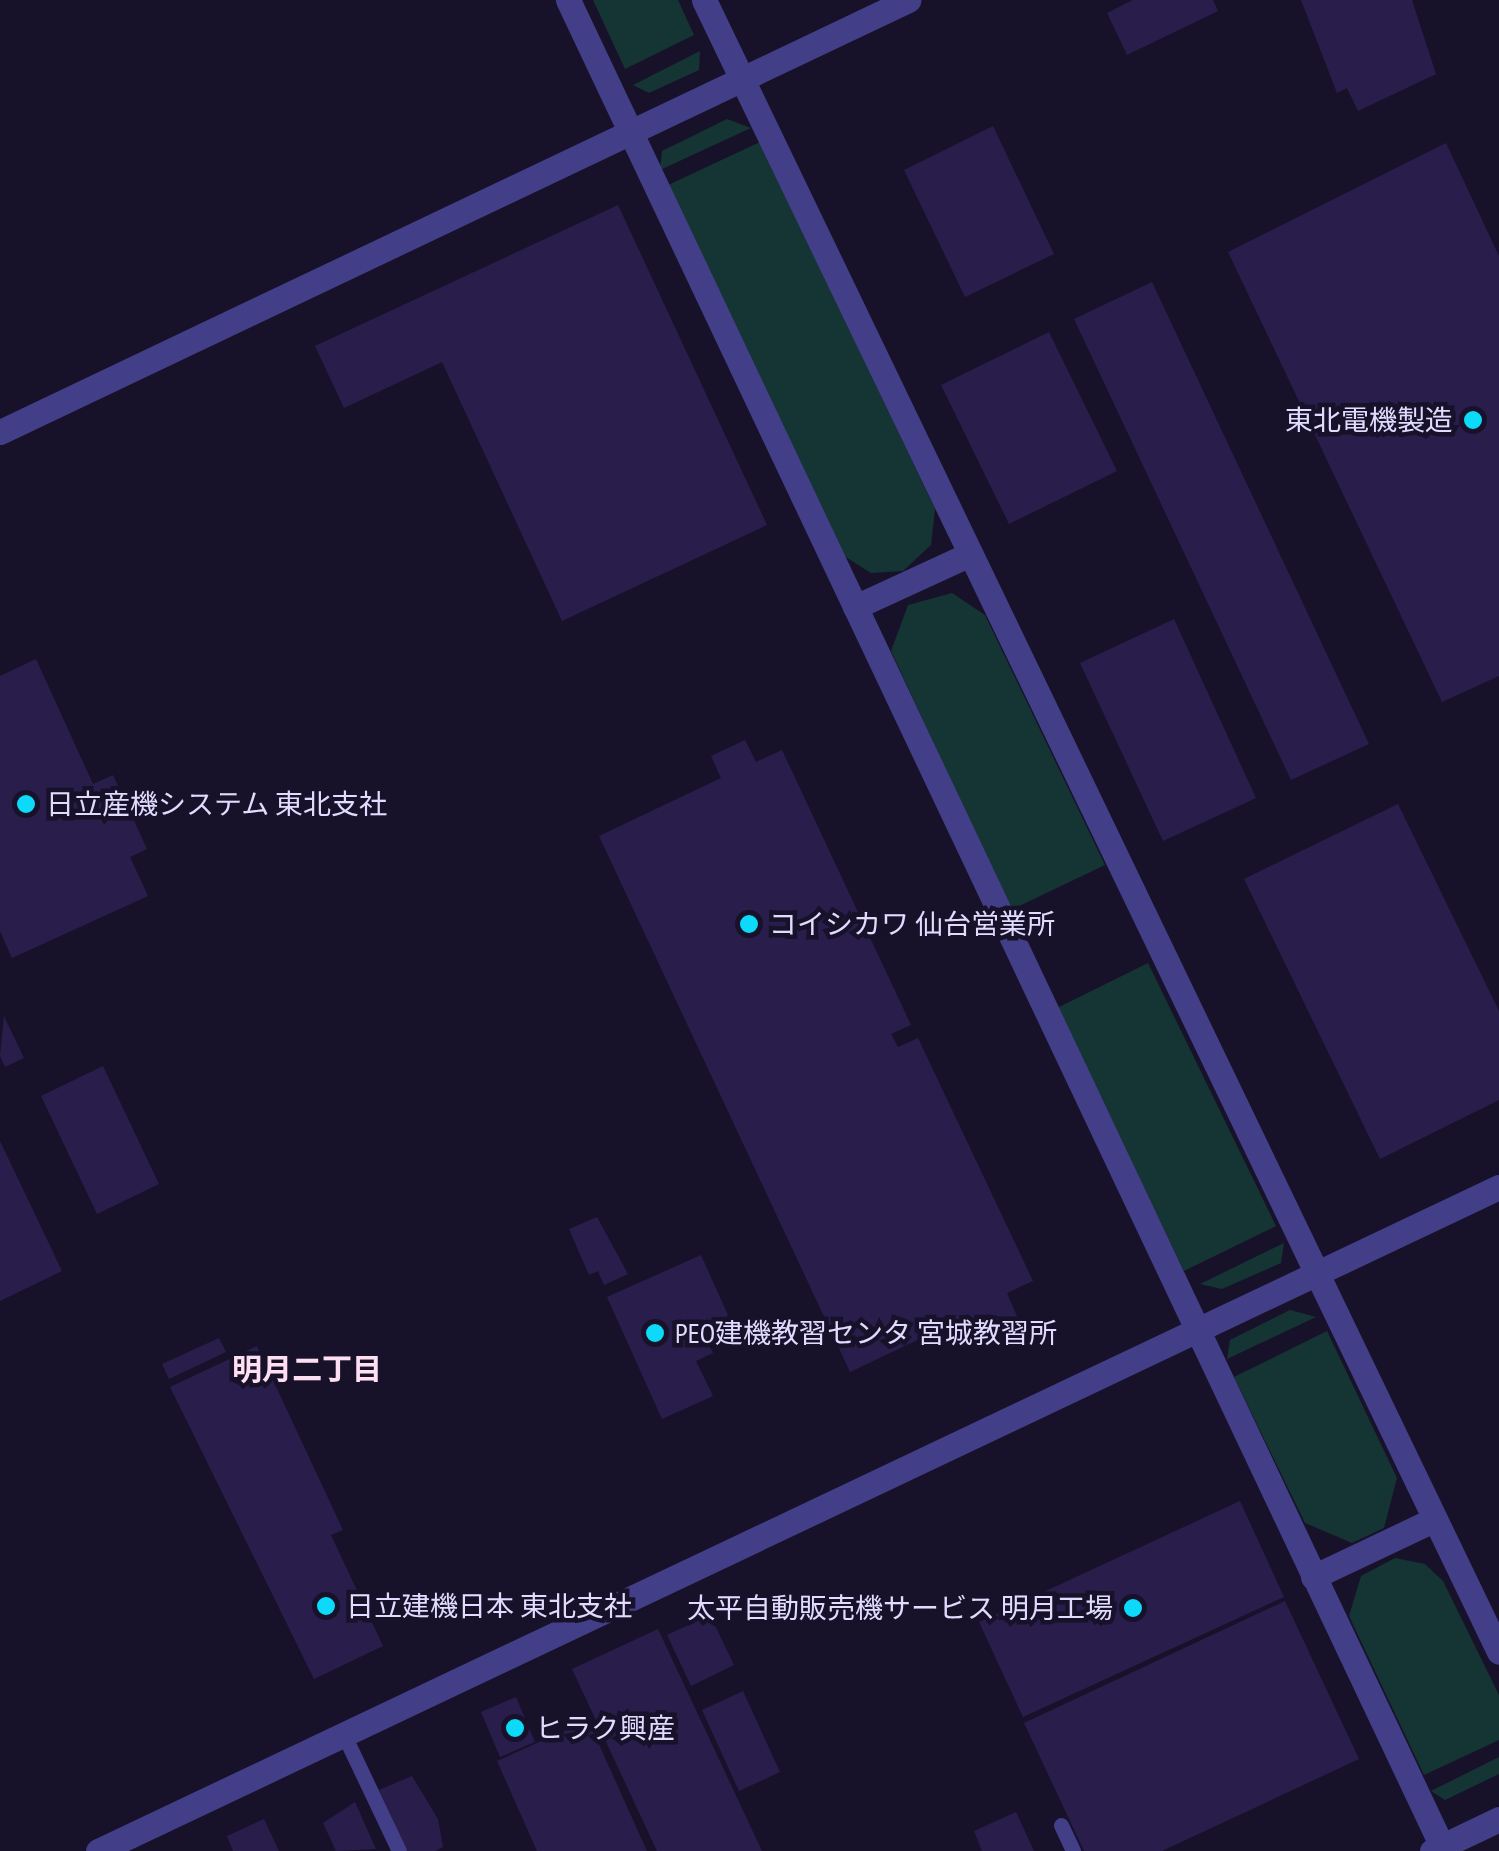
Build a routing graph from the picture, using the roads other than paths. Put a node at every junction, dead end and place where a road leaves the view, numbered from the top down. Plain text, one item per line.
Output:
1 (568, 0) edge
2 (704, 0) edge
3 (908, 0) edge
4 (741, 78) junction
5 (631, 130) junction
6 (0, 432) edge
7 (970, 554) junction
8 (855, 607) junction
9 (1499, 1188) edge
10 (1317, 1274) junction
11 (1196, 1333) junction
12 (1435, 1519) junction
13 (1313, 1576) junction
14 (1499, 1652) edge
15 (344, 1735) junction
16 (1499, 1819) edge
17 (1061, 1825) dead end
18 (1439, 1849) edge
19 (98, 1851) edge
20 (399, 1851) edge
21 (1073, 1851) edge

1 - 5 street
2 - 4 street
3 - 4 street
4 - 5 street
4 - 7 street
5 - 6 street
5 - 8 street
7 - 8 street
7 - 10 street
8 - 11 street
9 - 10 street
10 - 11 street
10 - 12 street
11 - 13 street
11 - 15 street
12 - 13 street
12 - 14 street
13 - 18 street
15 - 19 street
15 - 20 lane
16 - 18 street
17 - 21 lane

